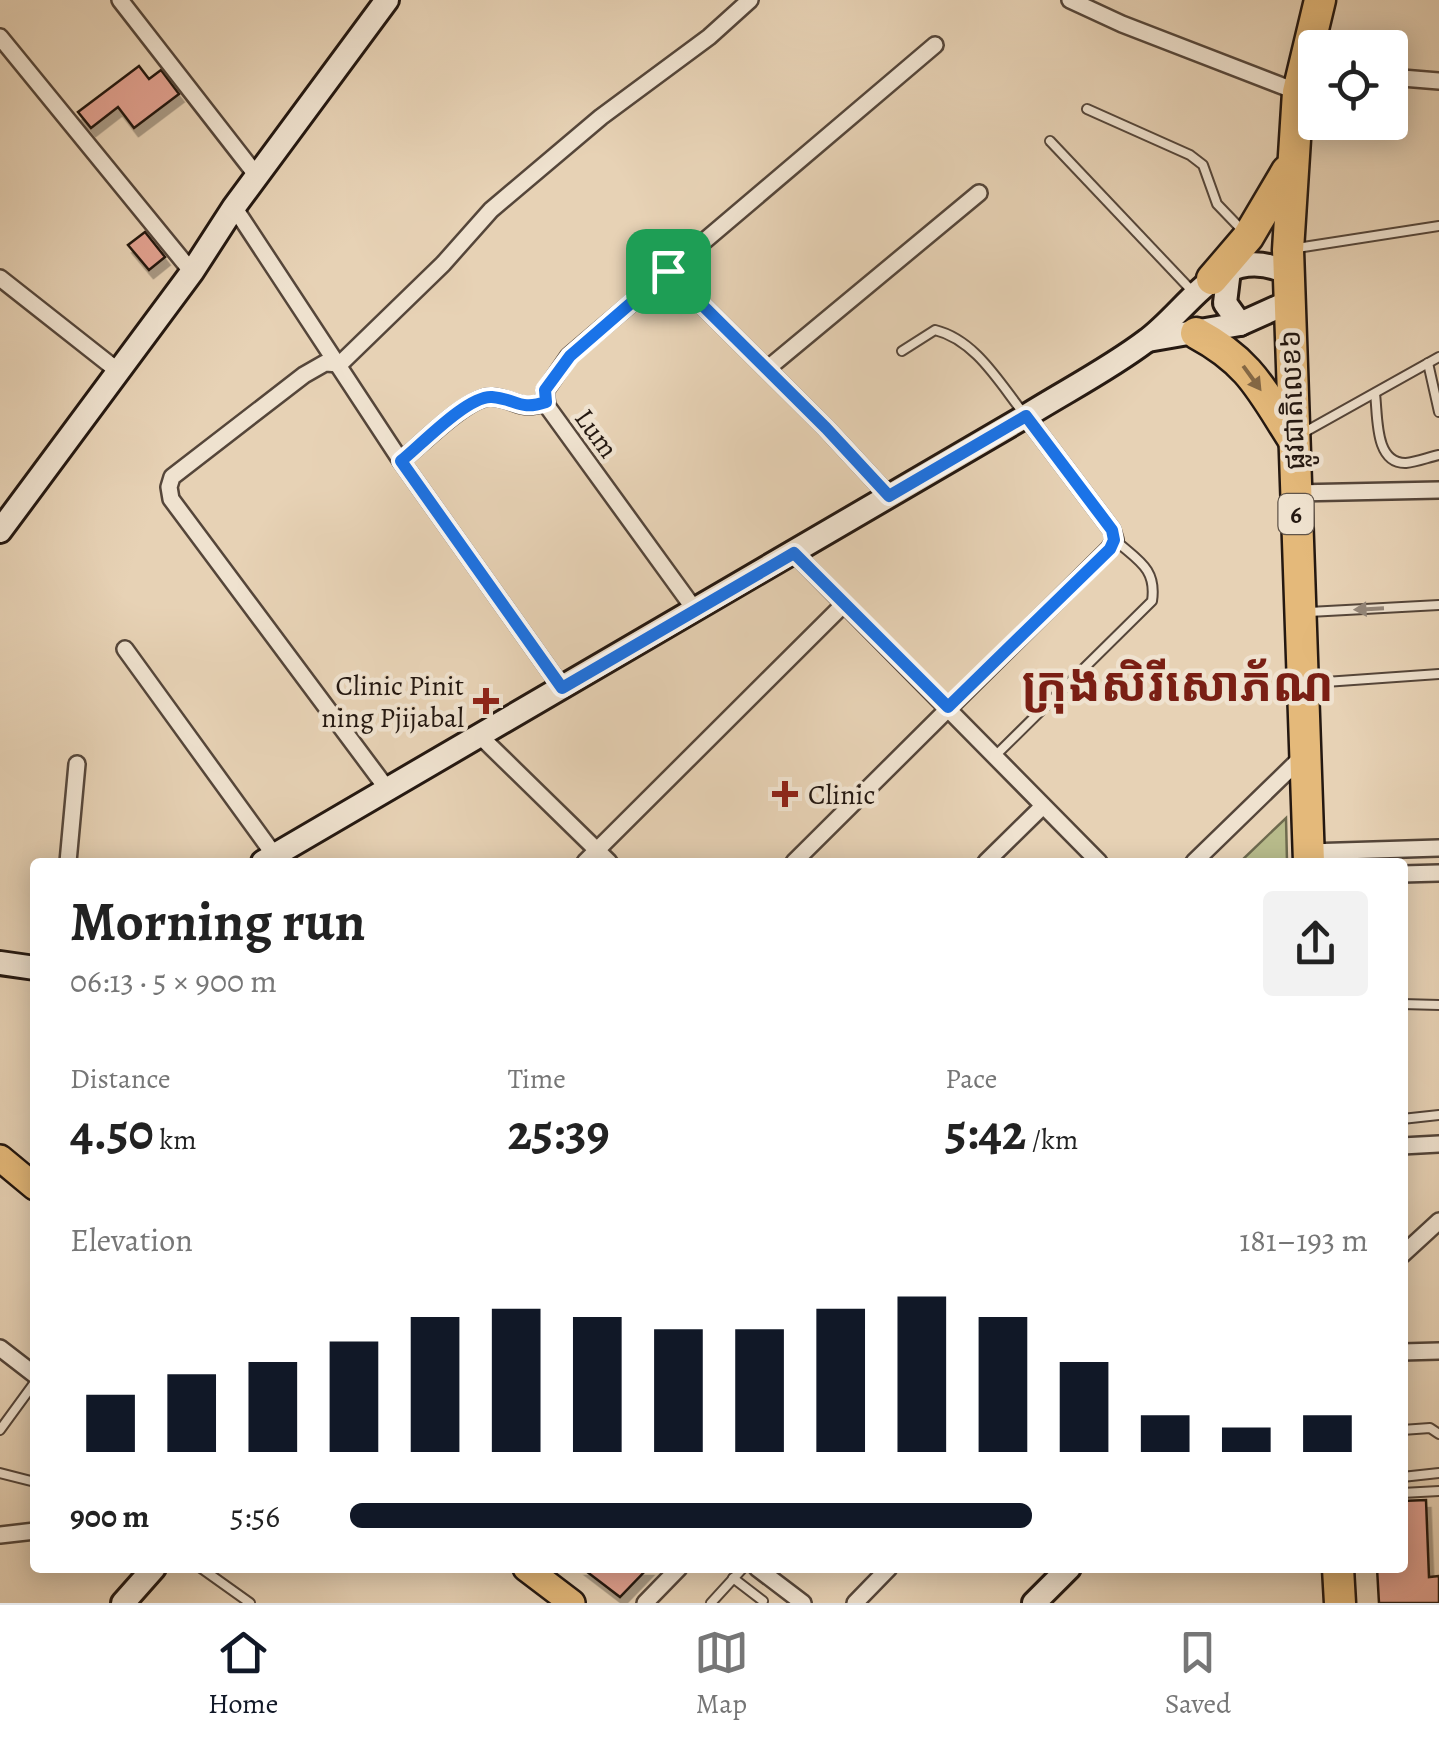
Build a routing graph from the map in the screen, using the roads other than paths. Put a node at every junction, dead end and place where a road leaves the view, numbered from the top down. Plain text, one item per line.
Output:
1 (120, 0) edge
2 (386, 0) edge
3 (750, 0) edge
4 (1070, 0) edge
5 (1320, 0) edge
6 (1314, 30) edge
7 (0, 37) edge
8 (936, 44) dead end
9 (1298, 76) edge
10 (1408, 79) edge
11 (1439, 82) edge
12 (1087, 109) dead end
13 (1298, 121) edge
14 (1050, 141) dead end
15 (1291, 164) junction
16 (257, 176) junction
17 (979, 194) dead end
18 (234, 207) junction
19 (1439, 226) edge
20 (1248, 237) junction
21 (668, 271) junction
22 (192, 272) junction
23 (1288, 275) junction
24 (0, 278) edge
25 (1212, 281) junction
26 (1240, 324) junction
27 (1196, 334) junction
28 (1148, 340) junction
29 (902, 351) dead end
30 (1439, 357) edge
31 (1428, 363) junction
32 (340, 364) junction
33 (767, 369) junction
34 (118, 371) junction
35 (1376, 394) junction
36 (546, 402) junction
37 (1439, 412) edge
38 (1026, 416) junction
39 (1293, 438) junction
40 (1439, 455) edge
41 (401, 461) junction
42 (1439, 490) edge
43 (1295, 494) junction
44 (889, 496) junction
45 (0, 530) edge
46 (1114, 540) junction
47 (794, 553) junction
48 (844, 604) junction
49 (1439, 605) edge
50 (695, 610) junction
51 (1300, 612) junction
52 (125, 649) dead end
53 (1439, 674) edge
54 (1302, 684) junction
55 (562, 688) junction
56 (948, 707) junction
57 (480, 736) junction
58 (1305, 755) junction
59 (995, 756) junction
60 (77, 764) dead end
61 (388, 790) junction
62 (1043, 806) junction
63 (1439, 848) edge
64 (597, 850) junction
65 (1308, 857) edge
66 (68, 858) edge
67 (268, 858) edge
68 (271, 858) edge
69 (588, 858) edge
70 (605, 858) edge
71 (798, 858) edge
72 (990, 858) edge
73 (1095, 858) edge
74 (1198, 858) edge
75 (1439, 873) edge
76 (1408, 874) edge
77 (0, 962) edge
78 (30, 967) edge
79 (1408, 1004) edge
80 (1439, 1004) edge
81 (1439, 1115) edge
82 (1408, 1118) edge
83 (1439, 1144) edge
84 (1408, 1146) edge
85 (0, 1158) edge
86 (30, 1183) edge
87 (1439, 1221) edge
88 (1408, 1249) edge
89 (0, 1348) edge
90 (1439, 1351) edge
91 (1408, 1352) edge
92 (30, 1375) edge
93 (30, 1386) edge
94 (0, 1430) edge
95 (1408, 1430) edge
96 (1439, 1434) edge
97 (0, 1473) edge
98 (1439, 1474) edge
99 (1408, 1477) edge
100 (30, 1481) edge
101 (1439, 1491) edge
102 (1408, 1493) edge
103 (30, 1532) edge
104 (0, 1536) edge
105 (146, 1573) edge
106 (209, 1573) edge
107 (674, 1573) edge
108 (738, 1573) edge
109 (763, 1573) edge
110 (884, 1573) edge
111 (1064, 1573) edge
112 (1338, 1573) edge
113 (733, 1578) junction
114 (777, 1584) junction
115 (762, 1602) edge
116 (123, 1603) edge
117 (250, 1603) edge
118 (646, 1603) edge
119 (712, 1603) edge
120 (803, 1603) edge
121 (855, 1603) edge
122 (1034, 1603) edge
123 (1340, 1603) edge

1 - 16 street
2 - 16 main road
3 - 32 street
4 - 9 street
5 - 6 highway, ផ្លូវជាតិលេខ៦ / 6
7 - 22 street
8 - 21 street, Lum
10 - 11 street
12 - 20 lane
13 - 15 highway, ផ្លូវជាតិលេខ៦ / 6
14 - 25 lane
15 - 20 highway
15 - 23 highway, ផ្លូវជាតិលេខ៦ / 6
16 - 18 main road
17 - 33 street
18 - 22 main road
18 - 32 street
19 - 23 lane
20 - 25 highway
21 - 33 street
21 - 36 street, Lum
22 - 34 main road
23 - 25 main road
23 - 26 main road
23 - 39 highway, ផ្លូវជាតិលេខ៦ / 6
24 - 34 street
25 - 26 main road
25 - 28 main road
26 - 27 main road
27 - 28 main road
27 -> 39 highway
28 - 38 main road
29 - 38 lane
30 - 31 lane
31 - 35 lane
31 - 37 lane
32 - 41 street
32 - 61 street
33 - 44 street
34 - 45 main road
35 - 39 lane
35 - 40 lane
36 - 41 street
36 - 50 street, Lum
38 - 44 main road
38 - 46 street
39 - 43 highway, ផ្លូវជាតិលេខ៦ / 6
41 - 55 street
42 - 43 street
43 - 51 highway, ផ្លូវជាតិលេខ៦ / 6
44 - 47 main road
46 - 56 street
46 - 59 lane
47 - 48 street
47 - 50 main road
48 - 56 street
48 - 64 street
49 -> 51 lane
50 - 55 main road
51 - 54 highway, ផ្លូវជាតិលេខ៦ / 6
52 - 67 street
53 - 54 lane
54 - 58 highway, ផ្លូវជាតិលេខ៦ / 6
55 - 57 main road
56 - 59 street
56 - 71 street
57 - 61 main road
57 - 64 street
58 - 65 highway, ផ្លូវជាតិលេខ៦ / 6
58 - 74 street
59 - 62 street
60 - 66 street
61 - 68 main road
62 - 72 street
62 - 73 street
63 - 65 street
64 - 69 street
64 - 70 street
75 - 76 street
77 - 78 main road
79 - 80 lane
81 - 82 lane
83 - 84 street
85 - 86 main road
87 - 88 street
89 - 92 street
90 - 91 street
93 - 94 lane
95 - 96 lane
97 - 100 lane
98 - 99 lane
101 - 102 lane
103 - 104 street
105 - 116 main road
106 - 117 lane
107 - 118 street
108 - 113 lane
109 - 114 street
110 - 121 street
111 - 122 main road
112 - 123 highway
113 - 115 lane
113 - 119 lane
114 - 115 lane
114 - 120 street

